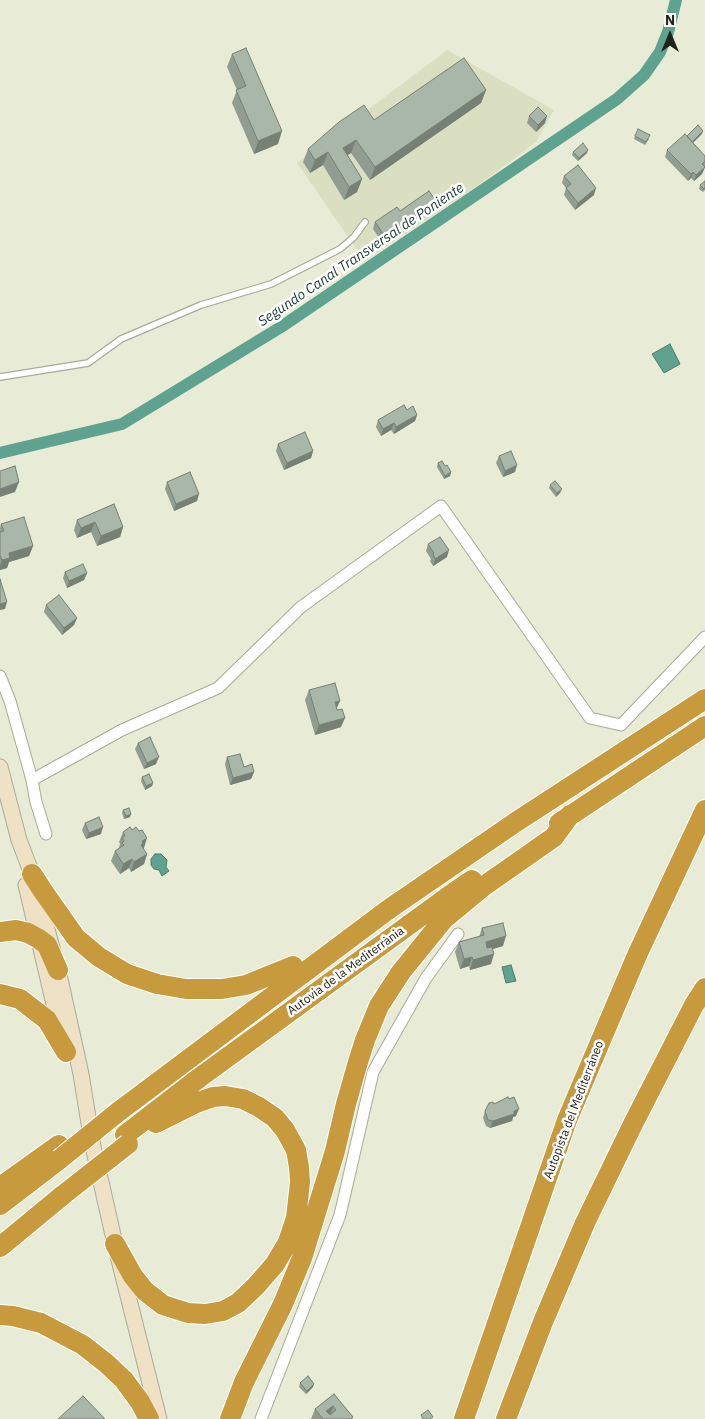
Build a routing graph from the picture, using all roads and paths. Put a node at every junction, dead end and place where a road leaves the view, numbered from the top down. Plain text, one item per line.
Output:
1 (365, 222) dead end
2 (0, 377) edge
3 (705, 637) edge
4 (0, 676) edge
5 (705, 699) edge
6 (705, 726) edge
7 (0, 767) edge
8 (32, 780) junction
9 (705, 810) edge
10 (570, 815) junction
11 (46, 834) dead end
12 (19, 840) junction
13 (32, 874) junction
14 (389, 909) junction
15 (0, 932) edge
16 (458, 934) dead end
17 (39, 939) junction
18 (293, 966) junction
19 (58, 970) junction
20 (705, 988) edge
21 (0, 994) edge
22 (66, 1052) junction
23 (117, 1107) junction
24 (126, 1140) junction
25 (92, 1142) junction
26 (59, 1152) junction
27 (0, 1187) edge
28 (63, 1188) junction
29 (0, 1205) edge
30 (0, 1232) edge
31 (116, 1244) junction
32 (0, 1247) edge
33 (0, 1315) edge
34 (148, 1419) edge
35 (159, 1419) edge
36 (230, 1419) edge
37 (261, 1419) edge
38 (464, 1419) edge
39 (506, 1419) edge

1 - 2 lane
3 - 8 street
4 - 8 street
5 - 14 highway, Autovia de la Mediterrània
6 - 10 highway, Autovia de la Mediterrània
7 - 12 street
8 - 11 street
9 - 38 highway, Autopista del Mediterráneo
10 - 24 highway, Autovia de la Mediterrània
10 - 36 highway
12 - 13 street
12 - 17 street
13 - 18 highway
13 - 19 street
14 - 18 highway
14 - 23 highway, Autovia de la Mediterrània
15 - 17 highway
16 - 37 street
17 - 19 highway
17 - 22 street
18 - 23 highway
19 - 25 street
20 - 39 highway
21 - 22 highway
22 - 25 street
23 - 26 highway, Autovia de la Mediterrània, bridge
24 - 28 highway, Autovia de la Mediterrània
24 - 31 highway
25 - 31 street
26 - 27 highway
26 - 29 highway, Autovia de la Mediterrània
28 - 30 highway, Autovia de la Mediterrània
28 - 32 highway
31 - 35 street
33 - 34 highway

